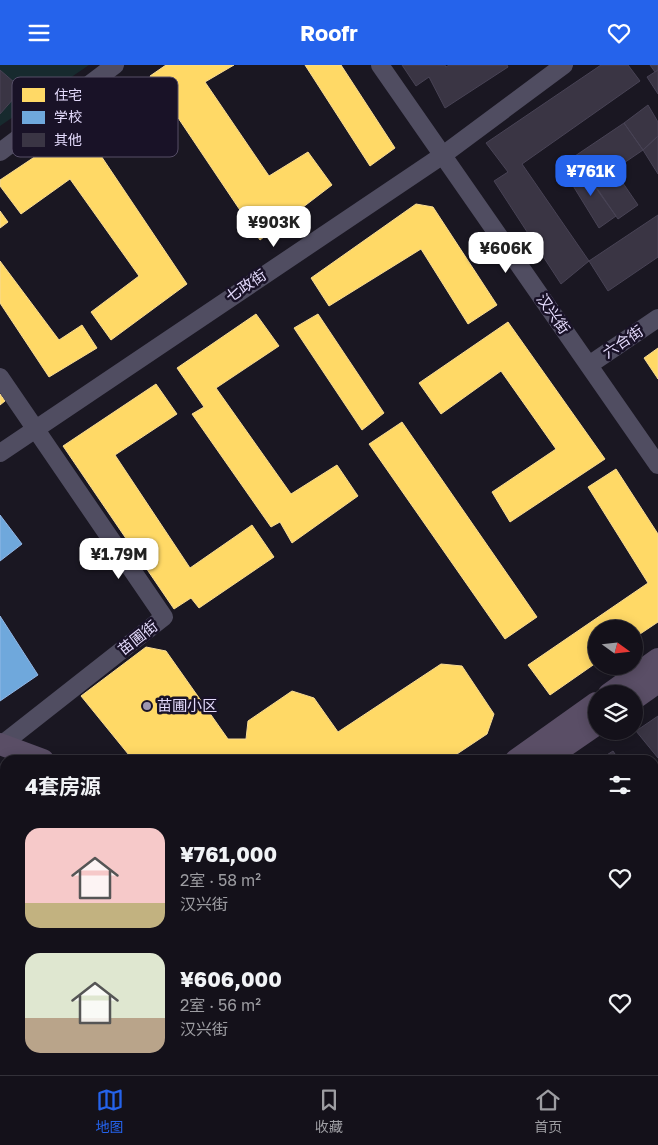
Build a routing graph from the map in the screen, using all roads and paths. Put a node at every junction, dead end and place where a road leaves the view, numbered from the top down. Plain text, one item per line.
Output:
1 (115, 65) edge
2 (380, 65) edge
3 (564, 65) edge
4 (99, 77) edge
5 (12, 143) edge
6 (0, 152) edge
7 (443, 155) junction
8 (658, 318) edge
9 (589, 365) junction
10 (0, 377) edge
11 (34, 428) junction
12 (0, 453) edge
13 (658, 465) edge
14 (658, 659) edge
15 (658, 682) edge
16 (622, 685) edge
17 (643, 693) edge
18 (588, 709) edge
19 (588, 731) edge
20 (3, 750) edge
21 (23, 755) edge
22 (523, 755) edge
23 (555, 755) edge

1 - 4 street
2 - 7 street, 汉兴街
3 - 7 street, 七政街
5 - 6 street
7 - 9 street, 汉兴街
7 - 11 street, 七政街
8 - 9 street, 六合街
9 - 13 street, 汉兴街
10 - 11 street, 苗圃街
11 - 12 street, 七政街
11 - 20 street, 苗圃街
14 - 16 main road
15 - 17 main road
18 - 22 main road
19 - 23 main road
20 - 21 main road

